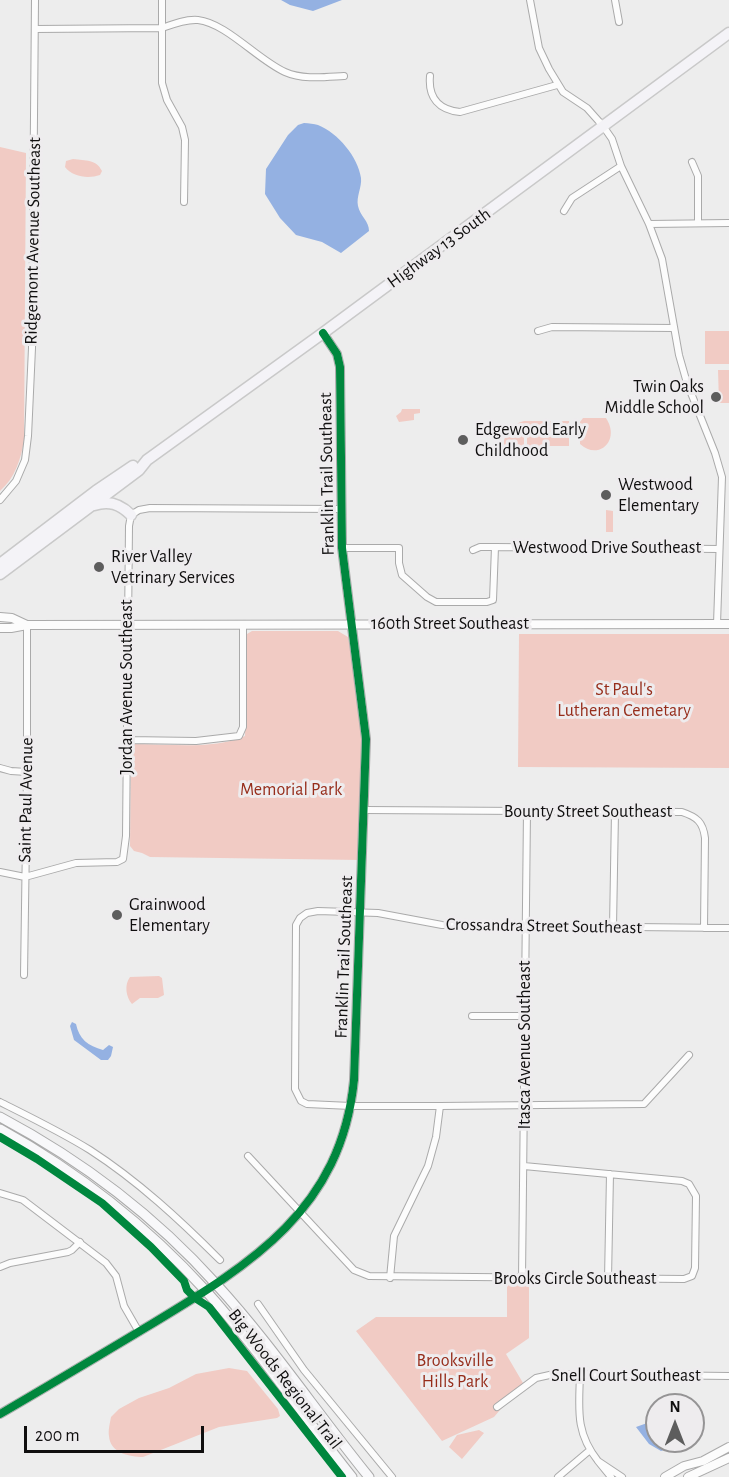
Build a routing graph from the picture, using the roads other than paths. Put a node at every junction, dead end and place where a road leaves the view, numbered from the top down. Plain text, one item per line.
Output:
1 (35, 0) edge
2 (162, 0) edge
3 (530, 0) edge
4 (615, 0) edge
5 (619, 22) dead end
6 (162, 28) junction
7 (35, 29) junction
8 (729, 33) edge
9 (345, 76) dead end
10 (430, 76) dead end
11 (557, 85) junction
12 (603, 126) junction
13 (692, 162) dead end
14 (621, 166) junction
15 (184, 202) dead end
16 (564, 211) dead end
17 (698, 223) junction
18 (729, 223) edge
19 (649, 224) junction
20 (674, 328) junction
21 (538, 331) dead end
22 (323, 333) junction
23 (147, 460) junction
24 (0, 500) edge
25 (88, 507) junction
26 (341, 509) junction
27 (130, 515) junction
28 (495, 547) junction
29 (342, 548) junction
30 (719, 549) junction
31 (473, 550) dead end
32 (0, 564) edge
33 (0, 574) edge
34 (0, 617) edge
35 (717, 624) junction
36 (729, 624) edge
37 (27, 625) junction
38 (128, 625) junction
39 (243, 625) junction
40 (351, 625) junction
41 (0, 628) edge
42 (127, 740) junction
43 (0, 768) edge
44 (27, 772) junction
45 (365, 810) junction
46 (526, 811) junction
47 (615, 812) junction
48 (0, 872) edge
49 (25, 877) junction
50 (361, 911) junction
51 (525, 926) junction
52 (613, 927) junction
53 (704, 928) junction
54 (729, 928) edge
55 (24, 975) dead end
56 (472, 1016) dead end
57 (525, 1016) junction
58 (689, 1056) dead end
59 (0, 1102) edge
60 (351, 1106) junction
61 (440, 1106) junction
62 (524, 1106) junction
63 (0, 1117) edge
64 (0, 1129) edge
65 (248, 1156) dead end
66 (524, 1166) junction
67 (610, 1174) junction
68 (0, 1193) edge
69 (300, 1213) junction
70 (80, 1242) junction
71 (220, 1260) dead end
72 (0, 1267) edge
73 (390, 1278) junction
74 (522, 1278) junction
75 (609, 1279) junction
76 (216, 1284) junction
77 (207, 1292) junction
78 (258, 1304) dead end
79 (139, 1332) junction
80 (580, 1374) junction
81 (729, 1376) edge
82 (497, 1407) dead end
83 (0, 1414) edge
84 (729, 1447) edge
85 (590, 1450) junction
86 (729, 1458) edge
87 (598, 1461) junction
88 (352, 1477) edge
89 (369, 1477) edge
90 (392, 1477) edge
91 (558, 1477) edge
92 (611, 1477) edge
93 (622, 1477) edge
94 (665, 1477) edge
95 (688, 1477) edge

1 - 7 street, Ridgemont Avenue Southeast
2 - 6 street
3 - 11 street
4 - 5 street
6 - 7 street
6 - 9 street
6 - 15 street
7 - 24 street, Ridgemont Avenue Southeast
8 - 12 main road, Highway 13 South
10 - 11 street
11 - 12 street
12 - 14 street
12 - 22 main road, Highway 13 South
13 - 17 street
14 - 16 street
14 - 19 street
17 - 18 street
17 - 19 street
19 - 20 street
20 - 21 street
20 - 30 street
22 - 23 main road, Highway 13 South
22 - 26 street, Franklin Trail Southeast
23 - 25 main road, Highway 13 South
23 - 32 main road, Highway 13 South
25 - 27 main road
25 - 33 main road, Highway 13 South
26 - 27 street
26 - 29 street, Franklin Trail Southeast
27 - 38 street, Jordan Avenue Southeast
28 - 29 street, Westwood Drive Southeast
28 - 30 street, Westwood Drive Southeast
28 - 31 street, Westwood Drive Southeast
29 - 40 street, Franklin Trail Southeast
30 - 35 street
34 - 37 street, 160th Street Southeast
35 - 36 street, 160th Street Southeast
35 - 40 street, 160th Street Southeast
37 - 38 street, 160th Street Southeast
37 - 41 street, 160th Street Southeast
37 - 44 street, Saint Paul Avenue
38 - 39 street, 160th Street Southeast
38 - 42 street, Jordan Avenue Southeast
39 - 40 street, 160th Street Southeast
39 - 42 street
40 - 45 street, Franklin Trail Southeast
42 - 49 street, Jordan Avenue Southeast
43 - 44 street
44 - 49 street, Saint Paul Avenue
45 - 46 street, Bounty Street Southeast
45 - 50 street, Franklin Trail Southeast
46 - 47 street, Bounty Street Southeast
46 - 51 street, Itasca Avenue Southeast
47 - 52 street
47 - 53 street, Bounty Street Southeast
48 - 49 street
49 - 55 street, Saint Paul Avenue
50 - 51 street, Crossandra Street Southeast
50 - 60 street, Franklin Trail Southeast
50 - 60 street, Crossandra Street Southeast
51 - 52 street, Crossandra Street Southeast
51 - 57 street, Itasca Avenue Southeast
52 - 53 street, Crossandra Street Southeast
53 - 54 street, Crossandra Street Southeast
56 - 57 street
57 - 62 street, Itasca Avenue Southeast
58 - 62 street
59 - 71 street
60 - 61 street
60 - 69 street, Franklin Trail Southeast
61 - 62 street
61 - 73 street
62 - 66 street, Itasca Avenue Southeast
63 - 76 main road
64 - 77 main road
65 - 69 street, Brooks Circle Southeast
66 - 67 street, Brooks Circle Southeast
66 - 74 street, Itasca Avenue Southeast
67 - 75 street
67 - 75 street, Brooks Circle Southeast
68 - 70 street
69 - 73 street, Brooks Circle Southeast
69 - 76 street, Franklin Trail Southeast
70 - 72 street
70 - 79 street
73 - 74 street, Brooks Circle Southeast
74 - 75 street, Brooks Circle Southeast
76 - 77 street, Franklin Trail Southeast
76 - 89 main road
77 - 79 street, Franklin Trail Southeast
77 - 88 main road
78 - 90 street
79 - 83 street, Franklin Trail Southeast
80 - 81 street, Snell Court Southeast
80 - 82 street, Snell Court Southeast
80 - 85 street
84 - 94 street
85 - 87 street
85 - 91 street
86 - 95 street
87 - 92 street
87 - 93 street

